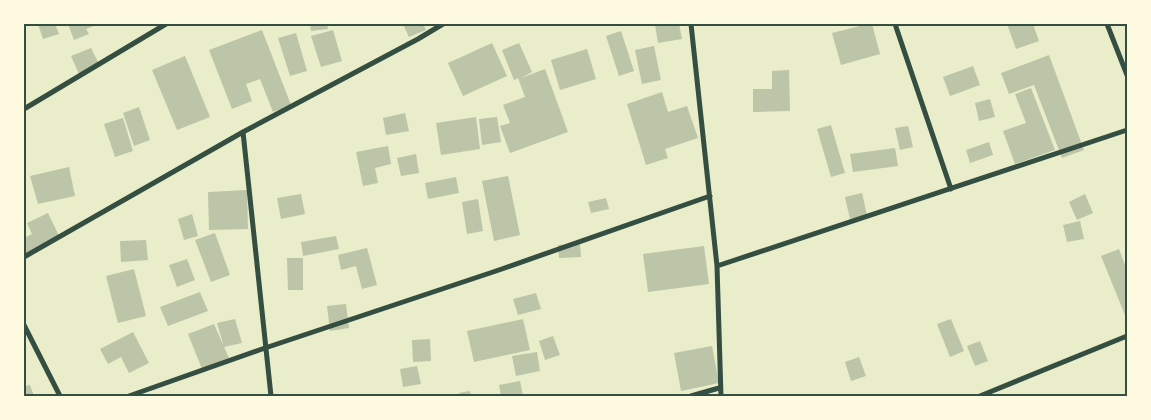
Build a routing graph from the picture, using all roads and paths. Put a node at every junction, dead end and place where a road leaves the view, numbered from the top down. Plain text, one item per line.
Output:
1 (166, 24) edge
2 (443, 24) edge
3 (691, 24) edge
4 (896, 24) edge
5 (1107, 24) edge
6 (1127, 75) edge
7 (24, 109) edge
8 (1127, 130) edge
9 (243, 132) junction
10 (951, 189) junction
11 (710, 196) junction
12 (24, 257) edge
13 (717, 266) junction
14 (24, 325) edge
15 (1127, 336) edge
16 (265, 348) junction
17 (719, 388) junction
18 (60, 396) edge
19 (129, 396) edge
20 (271, 396) edge
21 (691, 396) edge
22 (720, 396) edge
23 (980, 396) edge

1 - 7 street
2 - 9 street
3 - 11 street
4 - 10 street
5 - 6 street
8 - 10 street
9 - 12 street
9 - 16 street
10 - 13 street
11 - 13 street
11 - 16 street
13 - 17 street
14 - 18 street
15 - 23 street
16 - 19 street
16 - 20 street
17 - 21 street
17 - 22 street

